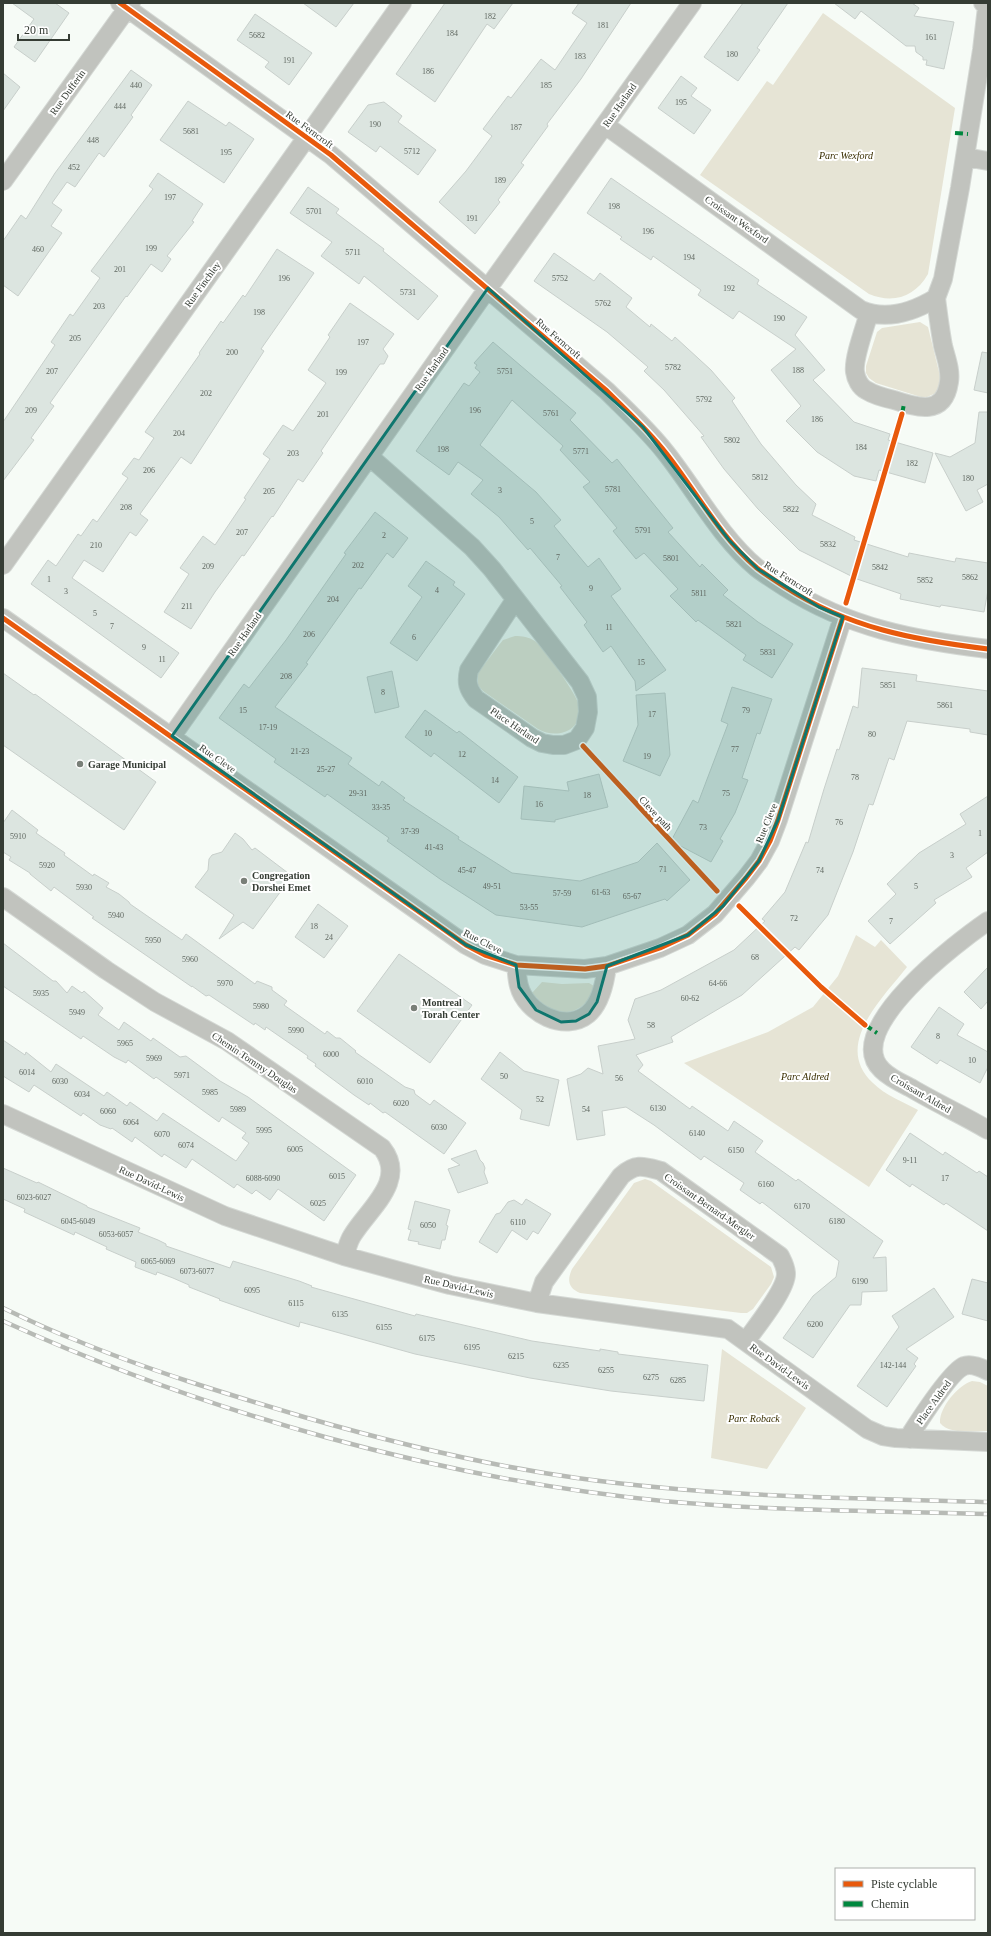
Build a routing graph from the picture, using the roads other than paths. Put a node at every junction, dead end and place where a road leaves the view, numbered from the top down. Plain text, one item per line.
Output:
1 (402, 3) edge
2 (692, 3) edge
3 (983, 3) edge
4 (126, 5) edge
5 (605, 125) junction
6 (307, 137) junction
7 (965, 157) junction
8 (988, 161) edge
9 (3, 181) edge
10 (488, 288) junction
11 (936, 298) junction
12 (869, 313) junction
13 (370, 457) junction
14 (3, 565) edge
15 (515, 600) junction
16 (843, 617) junction
17 (3, 618) edge
18 (988, 649) edge
19 (172, 736) junction
20 (3, 897) edge
21 (988, 921) edge
22 (516, 965) junction
23 (607, 966) junction
24 (3, 1114) edge
25 (988, 1130) edge
26 (344, 1256) junction
27 (537, 1302) junction
28 (746, 1341) junction
29 (988, 1371) edge
30 (910, 1439) junction
31 (988, 1442) edge

1 - 6 street, Rue Finchley
2 - 5 street, Rue Harland
3 - 7 street
4 - 6 street, Rue Ferncroft
4 - 9 street, Rue Dufferin
5 - 10 street, Rue Harland
5 - 12 street, Croissant Wexford
6 - 10 street, Rue Ferncroft
6 - 14 street, Rue Finchley
7 - 8 street
7 - 11 street
10 - 13 street, Rue Harland
10 - 16 street, Rue Ferncroft
11 - 12 street, Croissant Wexford
11 - 12 street
13 - 15 street, Place Harland
13 - 19 street, Rue Harland
15 - 15 street, Place Harland
16 - 18 street, Rue Ferncroft
16 - 23 street, Rue Cleve
17 - 19 street, Rue Cleve
19 - 22 street, Rue Cleve
20 - 26 street, Chemin Tommy Douglas
21 - 25 street, Croissant Aldred
22 - 23 street, Rue Cleve
22 - 23 street
24 - 26 street, Rue David-Lewis
26 - 27 street, Rue David-Lewis
27 - 28 street, Rue David-Lewis
27 - 28 street, Croissant Bernard-Mergler
28 - 30 street, Rue David-Lewis
29 - 30 street, Place Aldred
30 - 31 street, Place Aldred

